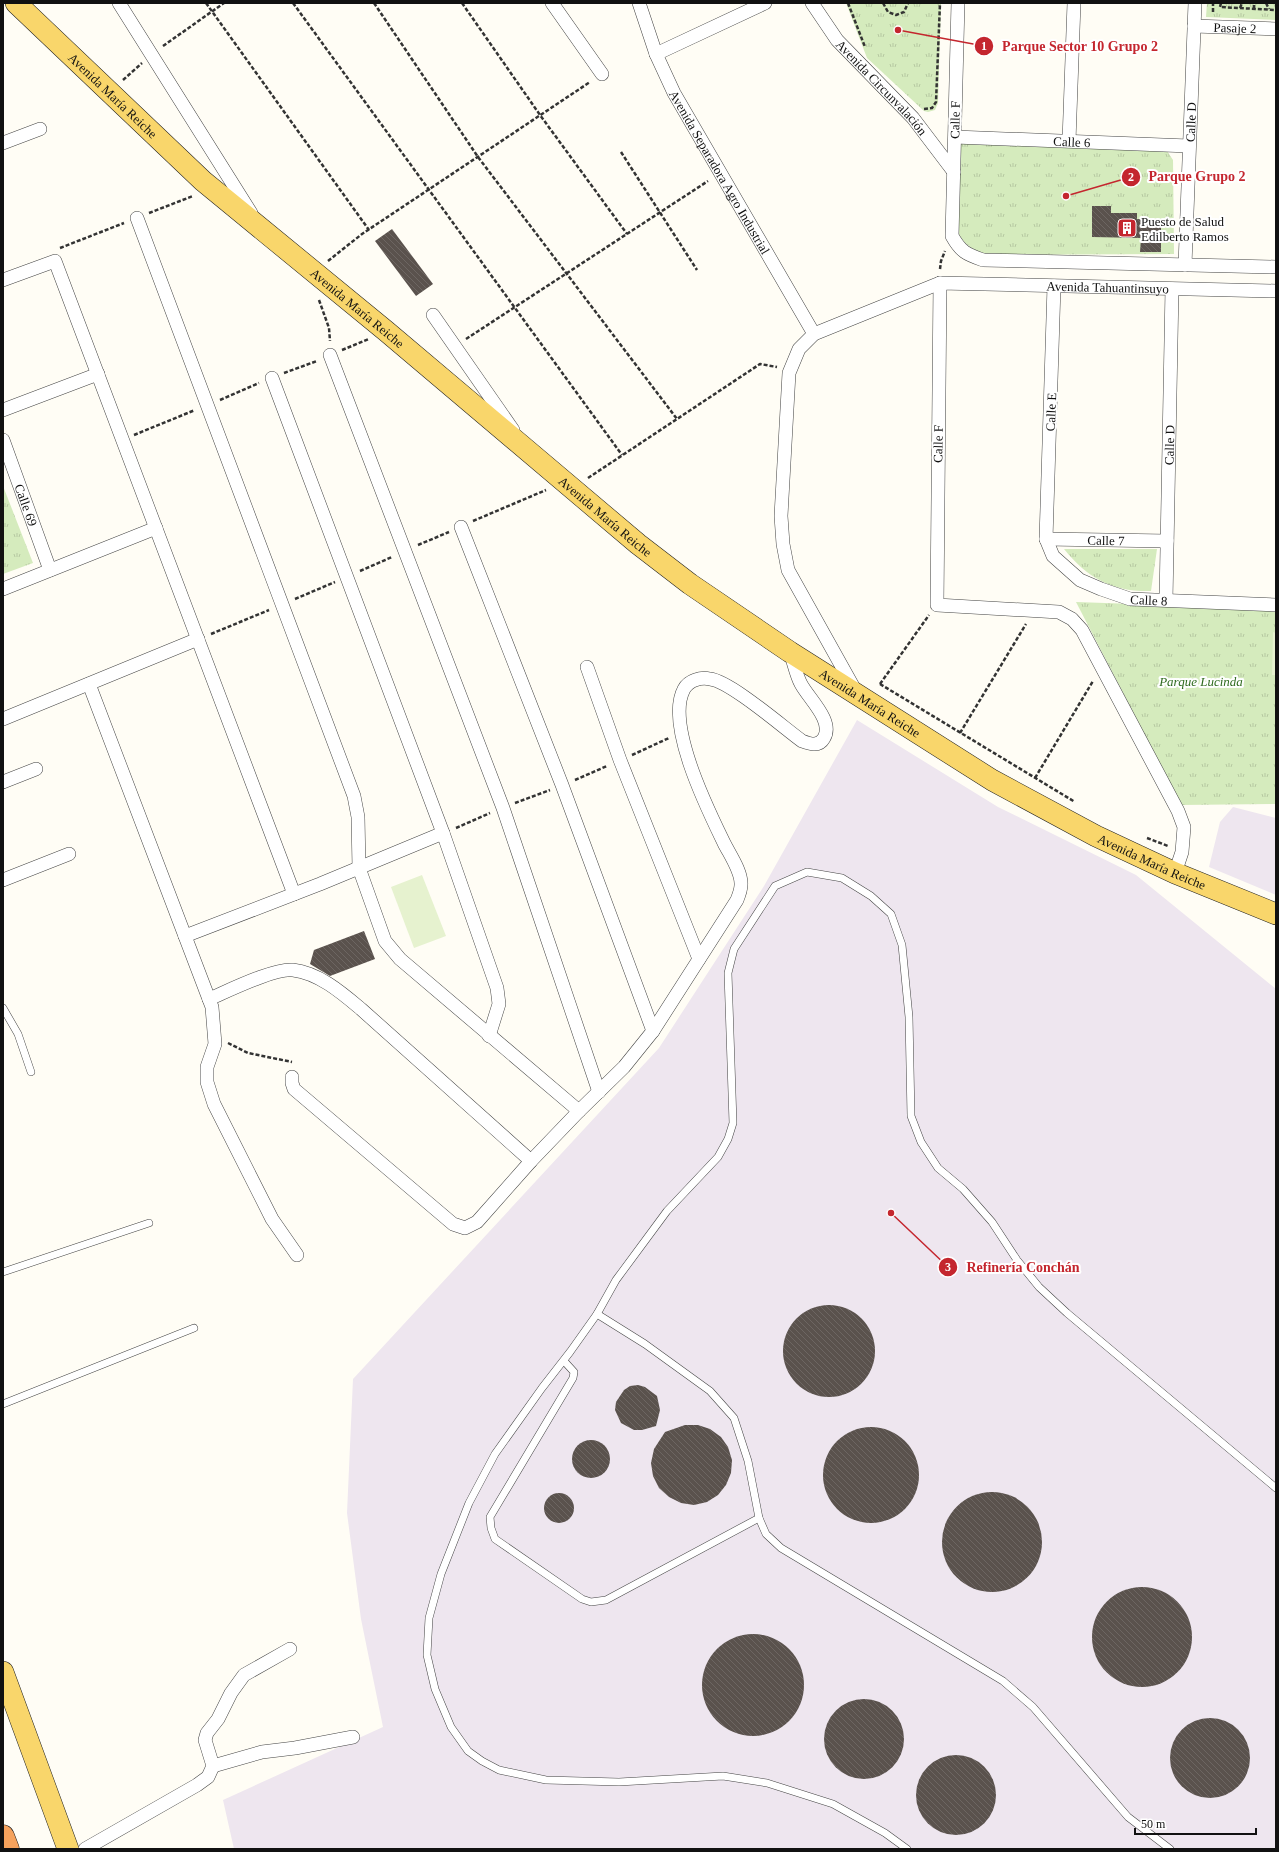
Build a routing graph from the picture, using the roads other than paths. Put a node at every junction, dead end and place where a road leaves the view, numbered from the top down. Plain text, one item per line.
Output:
1 (16, 3) edge
2 (119, 3) edge
3 (552, 3) edge
4 (639, 3) edge
5 (765, 3) edge
6 (812, 3) edge
7 (958, 3) edge
8 (1074, 3) edge
9 (1195, 3) edge
10 (1194, 26) junction
11 (1276, 29) edge
12 (656, 54) junction
13 (602, 74) road end
14 (40, 129) dead end
15 (954, 137) junction
16 (1069, 141) junction
17 (3, 143) edge
18 (1189, 146) junction
19 (954, 172) junction
20 (137, 218) dead end
21 (260, 227) junction
22 (952, 236) joint
23 (1184, 264) junction
24 (1276, 267) edge
25 (3, 280) edge
26 (940, 283) junction
27 (1054, 286) junction
28 (1172, 289) junction
29 (1276, 291) edge
30 (433, 316) dead end
31 (814, 334) junction
32 (330, 355) road end
33 (98, 374) junction
34 (272, 378) road end
35 (3, 410) edge
36 (3, 440) edge
37 (527, 450) junction
38 (461, 527) road end
39 (156, 528) junction
40 (1046, 539) junction
41 (1167, 541) junction
42 (50, 570) junction
43 (3, 589) edge
44 (1166, 600) junction
45 (1276, 605) edge
46 (198, 639) junction
47 (790, 652) junction
48 (587, 667) dead end
49 (89, 684) junction
50 (855, 691) junction
51 (3, 719) edge
52 (36, 769) dead end
53 (3, 782) edge
54 (443, 834) junction
55 (69, 854) dead end
56 (359, 868) junction
57 (1175, 873) junction
58 (3, 880) edge
59 (294, 894) junction
60 (1276, 914) edge
61 (185, 936) junction
62 (699, 959) junction
63 (209, 999) junction
64 (3, 1008) edge
65 (653, 1031) junction
66 (489, 1036) junction
67 (31, 1072) dead end
68 (292, 1077) dead end
69 (599, 1092) junction
70 (579, 1111) junction
71 (532, 1160) junction
72 (149, 1223) dead end
73 (297, 1255) dead end
74 (3, 1272) edge
75 (597, 1314) junction
76 (194, 1328) dead end
77 (564, 1361) junction
78 (3, 1404) edge
79 (1276, 1488) edge
80 (759, 1518) junction
81 (290, 1649) dead end
82 (3, 1672) edge
83 (353, 1737) dead end
84 (214, 1766) junction
85 (3, 1836) edge
86 (8, 1849) edge
87 (68, 1849) edge
88 (85, 1849) edge
89 (907, 1849) edge
90 (1170, 1849) edge

1 - 21 main road, Avenida María Reiche
2 - 21 street
3 - 13 street
4 - 12 street, Avenida Separadora Agro Industrial
5 - 12 street
6 - 19 street, Avenida Circunvalación
7 - 15 street, Calle F
8 - 16 street
9 - 10 street, Calle D
10 - 11 street, Pasaje 2
10 - 18 street, Calle D
12 - 31 street, Avenida Separadora Agro Industrial
14 - 17 street
15 - 16 street, Calle 6
15 - 19 street, Calle F
16 - 18 street, Calle 6
18 - 23 street, Calle D
19 - 22 street, Calle F
20 - 56 street
21 - 37 main road, Avenida María Reiche
22 - 23 street, Avenida Tahuantinsuyo
23 - 24 street, Avenida Tahuantinsuyo
25 - 33 street
26 - 27 street, Avenida Tahuantinsuyo
26 - 31 street
26 - 57 street, Calle F
27 - 28 street, Avenida Tahuantinsuyo
27 - 40 street, Calle E
28 - 29 street, Avenida Tahuantinsuyo
28 - 41 street, Calle D
30 - 37 street
31 - 50 street
32 - 69 street
33 - 35 street
33 - 39 street
34 - 54 street
36 - 42 street, Calle 69
37 - 47 main road, Avenida María Reiche
38 - 65 street
39 - 42 street
39 - 46 street
40 - 41 street, Calle 7
40 - 44 street, Calle 8
41 - 44 street, Calle D
42 - 43 street
44 - 45 street, Calle 8
46 - 49 street
46 - 59 street
47 - 50 main road, Avenida María Reiche
47 - 62 street
48 - 62 street
49 - 51 street
49 - 61 street
50 - 57 main road, Avenida María Reiche
52 - 53 street
54 - 56 street
54 - 66 street
55 - 58 street
56 - 59 street
56 - 66 street
57 - 60 main road, Avenida María Reiche
59 - 61 street
61 - 63 street
62 - 65 street
63 - 71 street
63 - 73 street
64 - 67 lane
65 - 69 street
66 - 70 street
68 - 71 street
69 - 70 street
70 - 71 street
72 - 74 lane
75 - 77 lane
75 - 79 lane
75 - 80 lane
76 - 78 lane
77 - 80 lane
77 - 89 lane
80 - 90 lane
81 - 84 street
82 - 87 main road
83 - 84 street
84 - 88 street
85 - 86 highway

